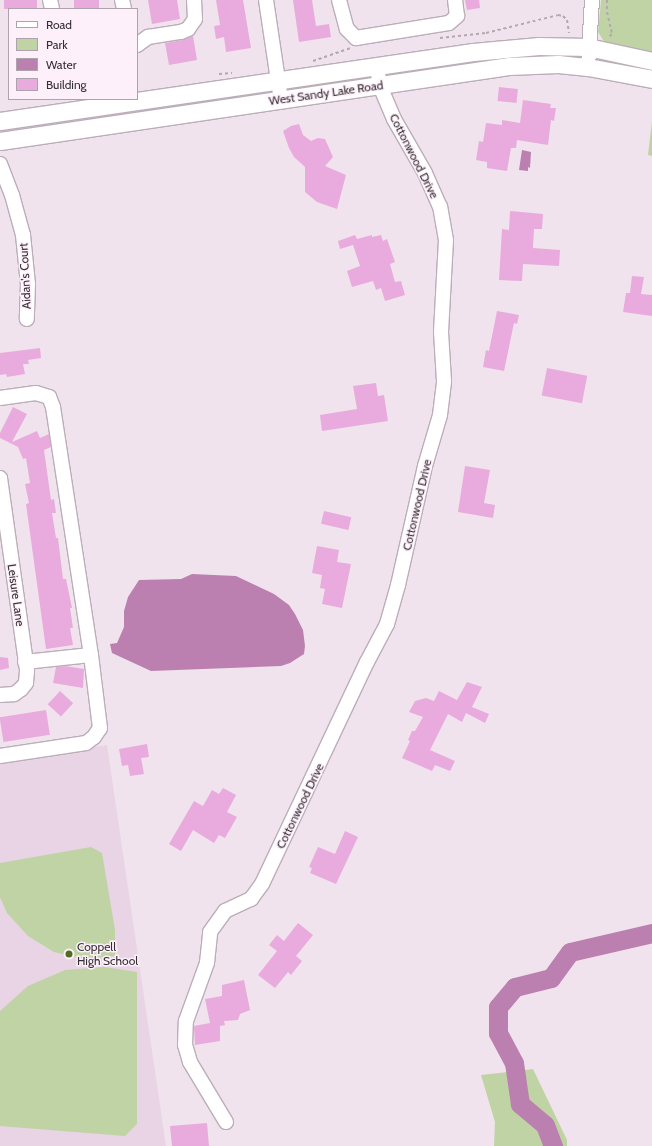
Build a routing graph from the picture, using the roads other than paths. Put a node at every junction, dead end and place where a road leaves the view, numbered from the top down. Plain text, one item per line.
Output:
1 (194, 0) edge
2 (266, 0) edge
3 (339, 0) edge
4 (455, 0) edge
5 (592, 0) edge
6 (138, 45) edge
7 (588, 47) junction
8 (652, 61) edge
9 (377, 66) junction
10 (588, 67) junction
11 (652, 79) edge
12 (278, 80) junction
13 (380, 86) junction
14 (281, 100) junction
15 (0, 121) edge
16 (0, 141) edge
17 (0, 164) edge
18 (27, 319) dead end
19 (0, 398) edge
20 (0, 478) edge
21 (91, 655) junction
22 (25, 662) junction
23 (0, 696) edge
24 (0, 756) edge
25 (226, 1122) dead end

1 - 6 street
2 - 12 street
3 - 4 street
5 - 7 street
7 - 8 main road, West Sandy Lake Road
7 - 9 main road, West Sandy Lake Road
7 - 10 street
9 - 12 main road, West Sandy Lake Road
9 - 13 street, Cottonwood Drive
10 - 11 main road, West Sandy Lake Road
10 - 13 main road, West Sandy Lake Road
12 - 14 street
12 - 15 main road, West Sandy Lake Road
13 - 14 main road, West Sandy Lake Road
13 - 25 street, Cottonwood Drive
14 - 16 main road, West Sandy Lake Road
17 - 18 street, Aidan's Court
19 - 21 street
20 - 22 street, Leisure Lane
21 - 22 street
21 - 24 street
22 - 23 street, Leisure Lane

